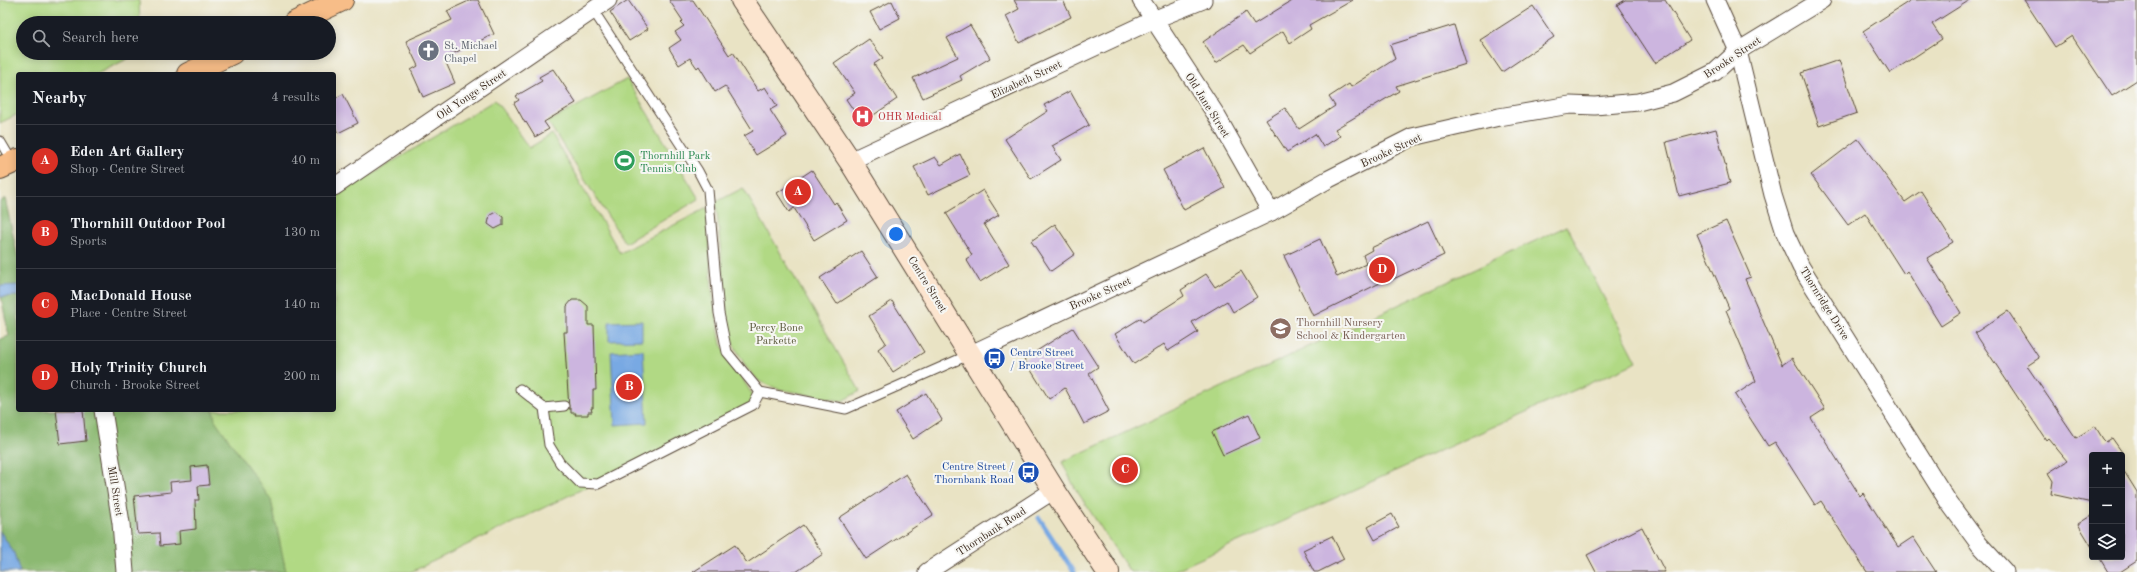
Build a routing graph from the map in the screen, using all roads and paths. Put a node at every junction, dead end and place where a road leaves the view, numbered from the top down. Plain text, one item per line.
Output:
1 (342, 0) edge
2 (608, 0) edge
3 (742, 0) edge
4 (1141, 0) edge
5 (1203, 0) edge
6 (1715, 0) edge
7 (1822, 0) edge
8 (593, 10) junction
9 (309, 16) edge
10 (1153, 20) junction
11 (1738, 51) junction
12 (217, 60) edge
13 (192, 72) edge
14 (0, 141) edge
15 (850, 161) junction
16 (10, 164) edge
17 (336, 186) edge
18 (1271, 212) junction
19 (972, 354) junction
20 (520, 389) dead end
21 (760, 392) junction
22 (564, 406) dead end
23 (544, 408) junction
24 (103, 412) edge
25 (1054, 490) junction
26 (126, 572) edge
27 (927, 572) edge
28 (1108, 572) edge
29 (2005, 572) edge

1 - 9 main road
2 - 8 street, Old Yonge Street
3 - 15 main road, Centre Street
4 - 10 street, Old Jane Street
5 - 10 street, Elizabeth Street
6 - 11 street, Thornridge Drive
7 - 11 street, Brooke Street
8 - 17 street, Old Yonge Street
8 - 21 lane
10 - 15 street, Elizabeth Street
10 - 18 street, Old Jane Street
11 - 18 street, Brooke Street
11 - 29 street, Thornridge Drive
12 - 13 main road
14 - 16 lane
15 - 19 main road, Centre Street
18 - 19 street, Brooke Street
19 - 21 lane
19 - 25 main road, Centre Street
20 - 23 lane
21 - 23 lane
22 - 23 lane
24 - 26 street, Mill Street
25 - 27 street, Thornbank Road
25 - 28 main road, Centre Street

